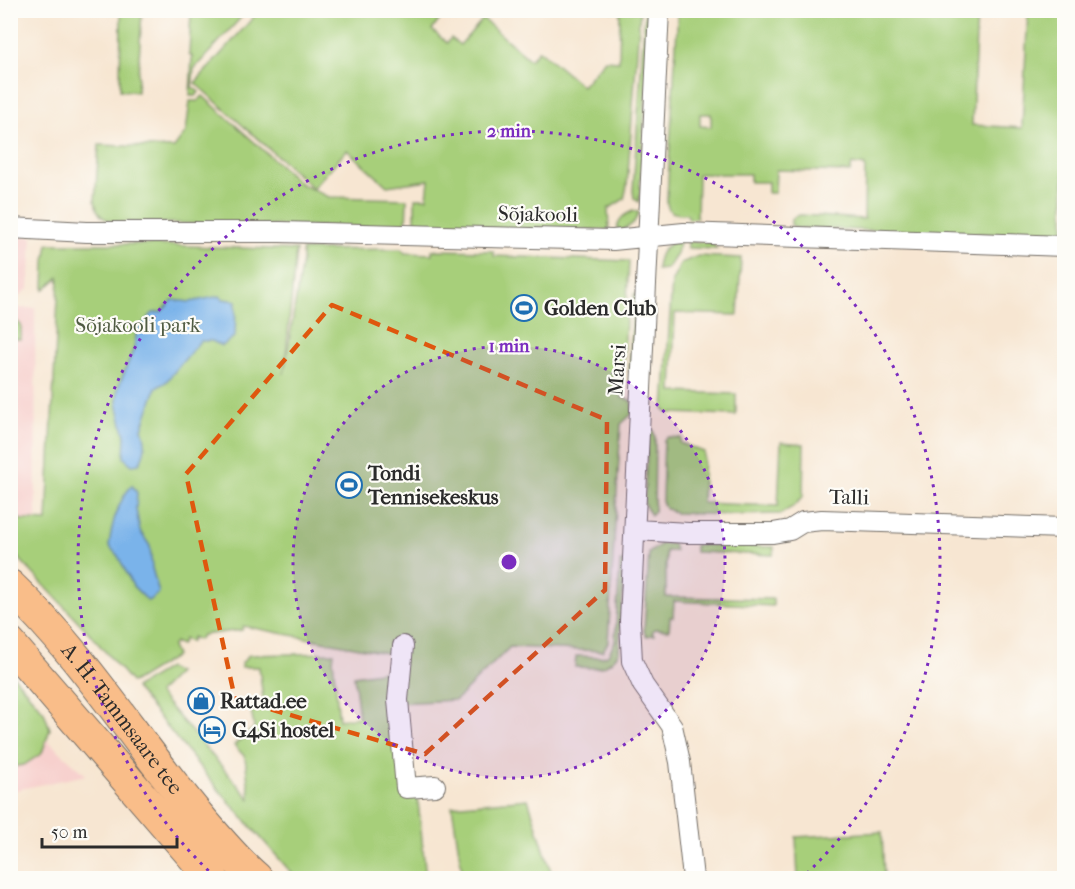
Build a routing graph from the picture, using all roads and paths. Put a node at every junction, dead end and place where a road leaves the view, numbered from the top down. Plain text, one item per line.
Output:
1 (659, 10) edge
2 (10, 228) edge
3 (648, 237) junction
4 (1065, 246) edge
5 (1065, 528) edge
6 (636, 530) junction
7 (10, 586) edge
8 (10, 644) edge
9 (403, 646) dead end
10 (435, 786) dead end
11 (212, 879) edge
12 (256, 879) edge
13 (693, 879) edge

1 - 3 street, Marsi
2 - 3 street, Sõjakooli
3 - 4 street, Sõjakooli
3 - 6 street, Marsi
5 - 6 street, Talli
6 - 13 street, Marsi
7 - 12 main road, A. H. Tammsaare tee
8 - 11 main road, A. H. Tammsaare tee
9 - 10 street

